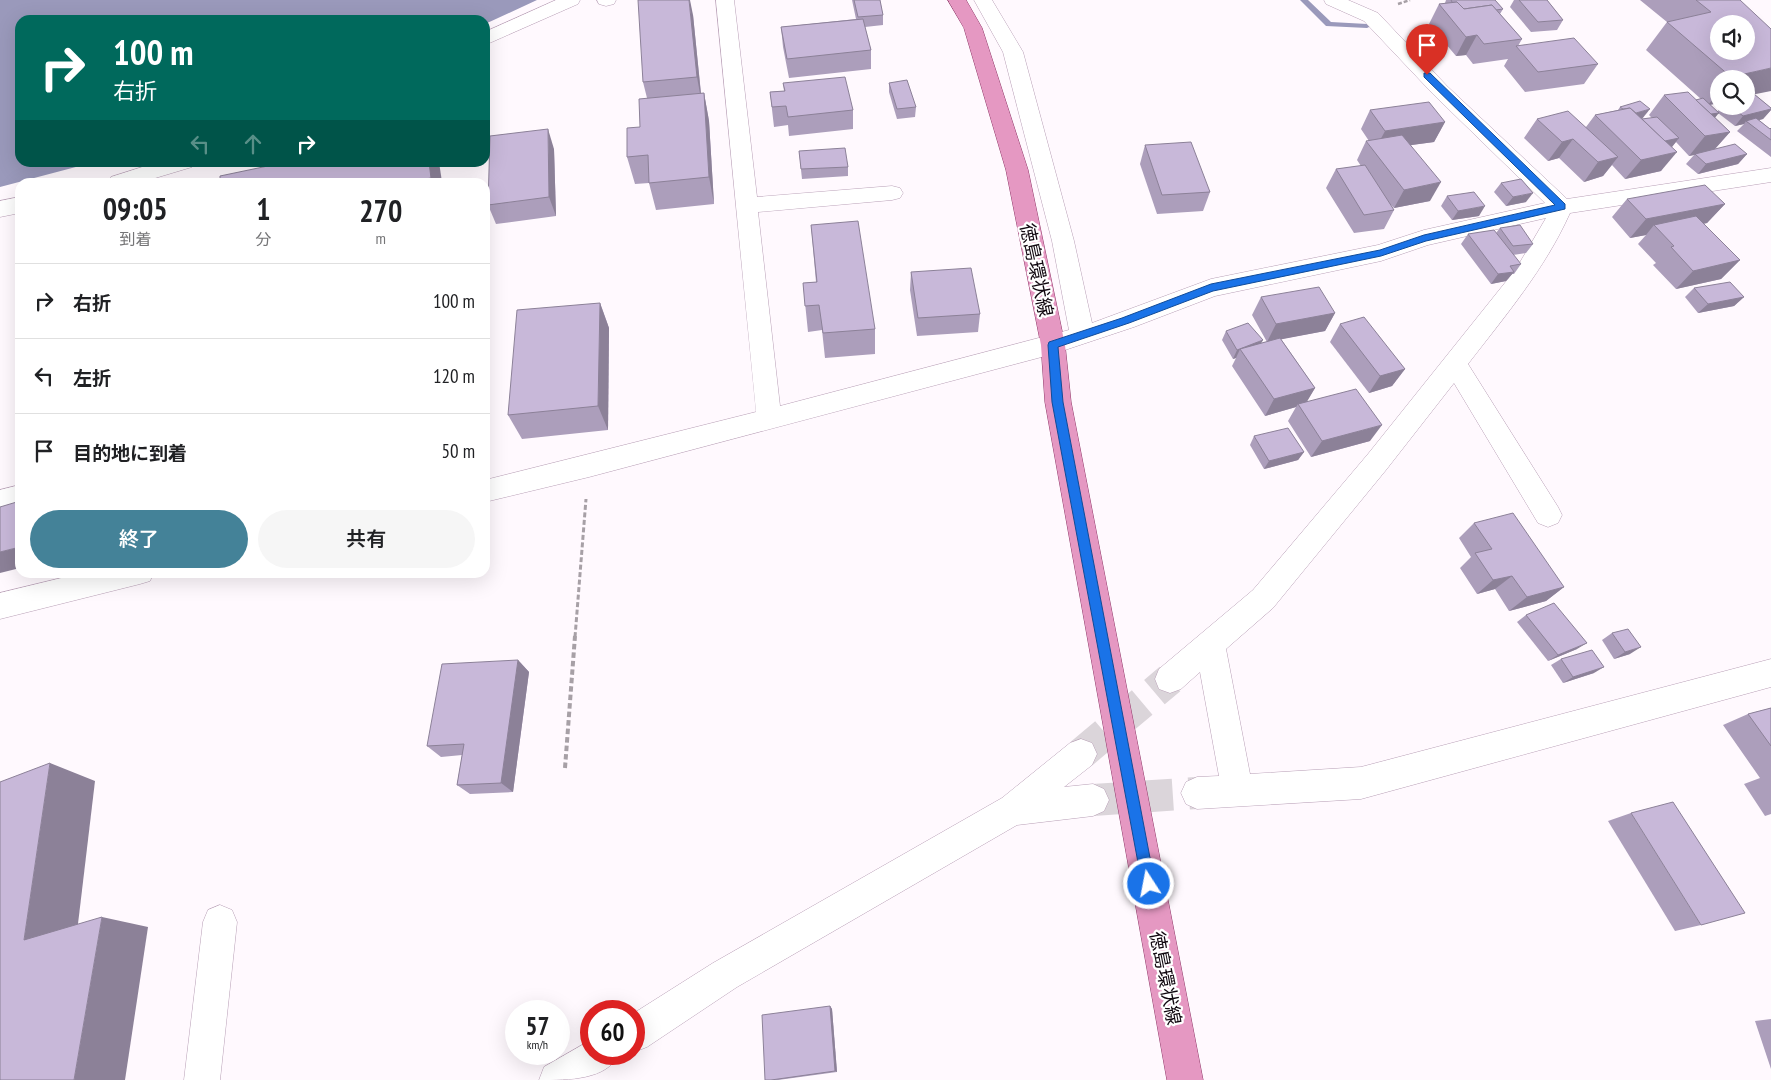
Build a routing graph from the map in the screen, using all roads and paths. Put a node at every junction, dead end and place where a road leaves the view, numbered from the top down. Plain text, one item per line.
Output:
1 (571, 0) edge
2 (726, 0) edge
3 (957, 0) edge
4 (983, 0) edge
5 (1333, 0) edge
6 (490, 37) edge
7 (168, 167) edge
8 (1771, 175) edge
9 (132, 178) edge
10 (892, 193) dead end
11 (746, 205) junction
12 (15, 206) edge
13 (1562, 206) junction
14 (0, 209) edge
15 (1082, 335) junction
16 (1053, 345) junction
17 (1455, 364) junction
18 (769, 419) junction
19 (589, 466) junction
20 (490, 489) edge
21 (15, 497) edge
22 (0, 501) edge
23 (1548, 515) dead end
24 (115, 578) edge
25 (0, 606) edge
26 (1210, 644) junction
27 (1771, 674) edge
28 (1170, 679) tunnel mouth
29 (1081, 754) tunnel mouth
30 (565, 768) dead end
31 (1238, 791) junction
32 (1197, 793) tunnel mouth
33 (1093, 800) tunnel mouth
34 (1013, 809) junction
35 (220, 922) dead end
36 (645, 1027) edge
37 (582, 1065) edge
38 (202, 1080) edge
39 (557, 1080) edge
40 (1185, 1080) edge

1 - 6 street
2 - 11 street
3 - 16 main road, 徳島環状線
4 - 15 street
5 - 13 street
7 - 9 street
8 - 13 street
10 - 11 street
11 - 18 street
12 - 14 street
13 - 15 street
13 - 17 street
15 - 16 street
16 - 18 street
16 - 40 main road, 徳島環状線
17 - 23 street
17 - 26 street
18 - 19 street
19 - 20 street
19 - 30 path
21 - 22 street
24 - 25 street
26 - 28 street
26 - 31 street
27 - 31 street
29 - 34 street
31 - 32 street
33 - 34 street
34 - 36 street
35 - 38 street
37 - 39 street

